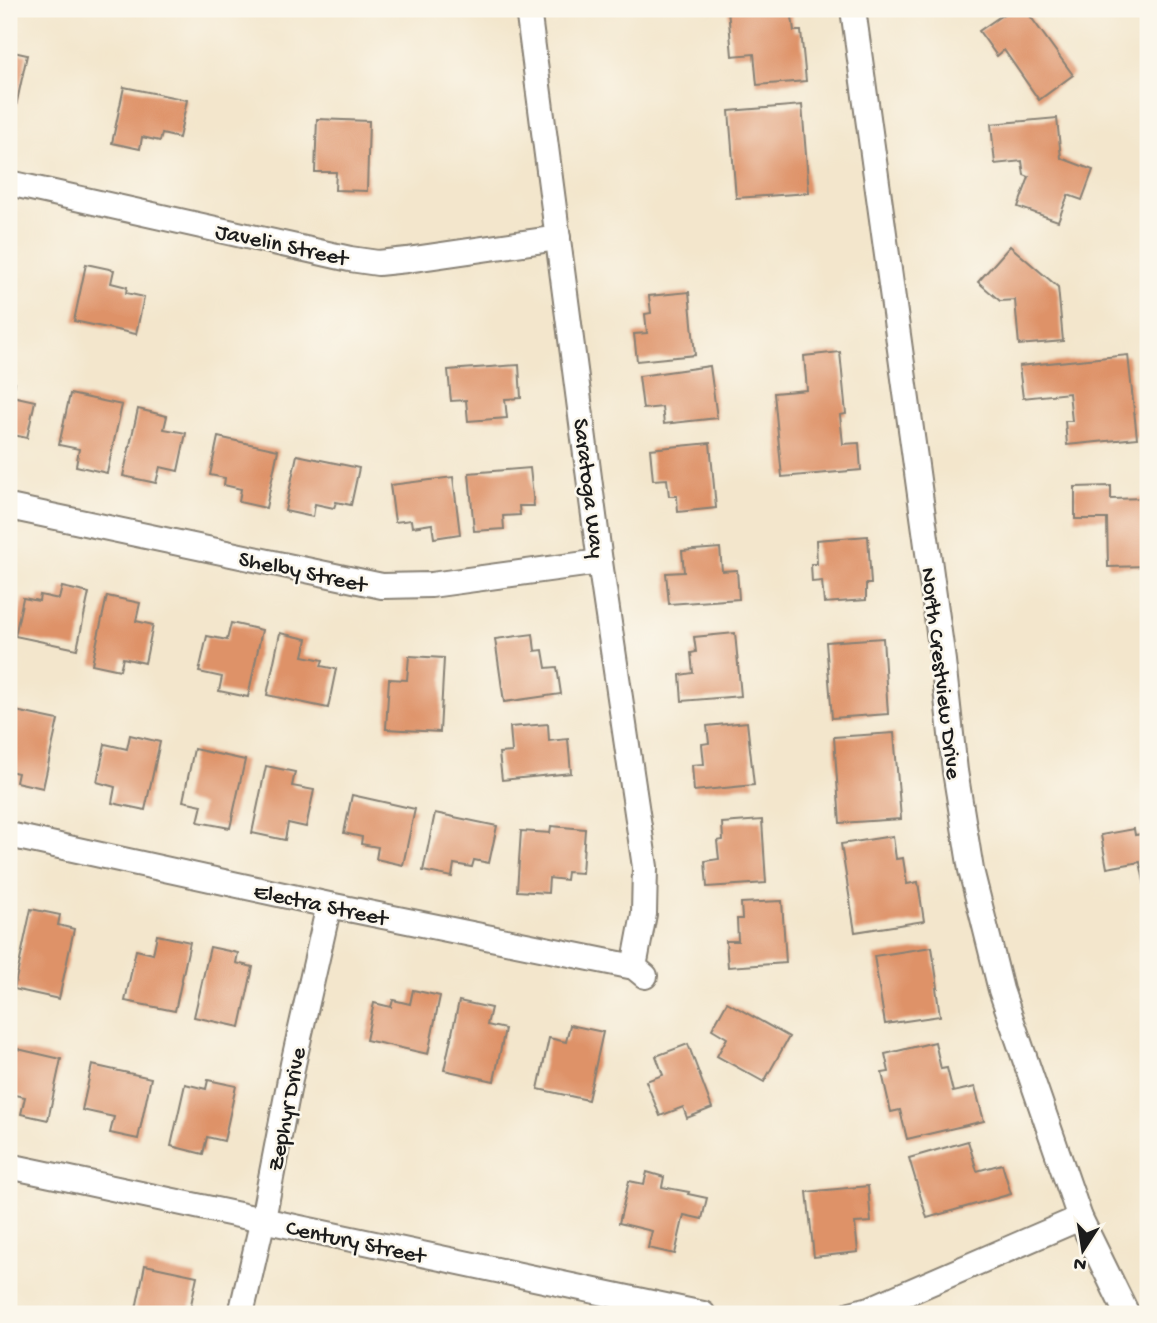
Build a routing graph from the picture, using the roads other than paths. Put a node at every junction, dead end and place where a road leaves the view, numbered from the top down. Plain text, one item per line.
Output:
1 (528, 9) edge
2 (853, 9) edge
3 (9, 183) edge
4 (558, 238) junction
5 (9, 507) edge
6 (600, 562) junction
7 (9, 835) edge
8 (329, 905) junction
9 (640, 971) joint
10 (9, 1166) edge
11 (1080, 1218) junction
12 (263, 1219) junction
13 (241, 1314) edge
14 (703, 1314) edge
15 (850, 1314) edge
16 (1127, 1314) edge

1 - 4 street, Saratoga Way
2 - 11 street, North Crestview Drive
3 - 4 street, Javelin Street
4 - 6 street, Saratoga Way
5 - 6 street, Shelby Street
6 - 9 street, Saratoga Way
7 - 8 street, Electra Street
8 - 9 street, Electra Street
8 - 12 street, Zephyr Drive
10 - 12 street, Century Street
11 - 15 street
11 - 16 street, North Crestview Drive
12 - 13 street, Zephyr Drive
12 - 14 street, Century Street

